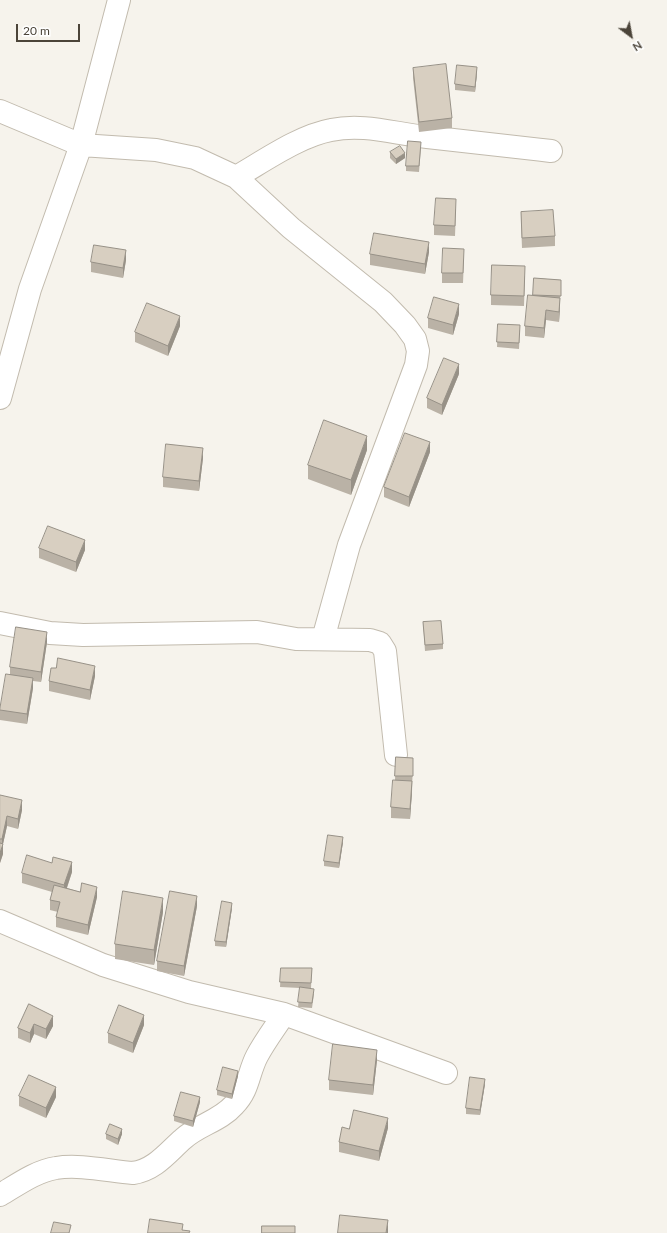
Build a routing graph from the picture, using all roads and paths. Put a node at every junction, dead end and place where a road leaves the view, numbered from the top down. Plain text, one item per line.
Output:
1 (119, 0) edge
2 (0, 111) edge
3 (81, 145) junction
4 (551, 151) dead end
5 (236, 178) junction
6 (0, 398) edge
7 (0, 623) edge
8 (323, 639) junction
9 (396, 755) dead end
10 (0, 921) edge
11 (284, 1014) junction
12 (446, 1073) dead end
13 (0, 1196) edge

1 - 3 street
2 - 3 street
3 - 5 street
3 - 6 street
4 - 5 street
5 - 8 street
7 - 8 street
8 - 9 street
10 - 11 street
11 - 12 street
11 - 13 street

